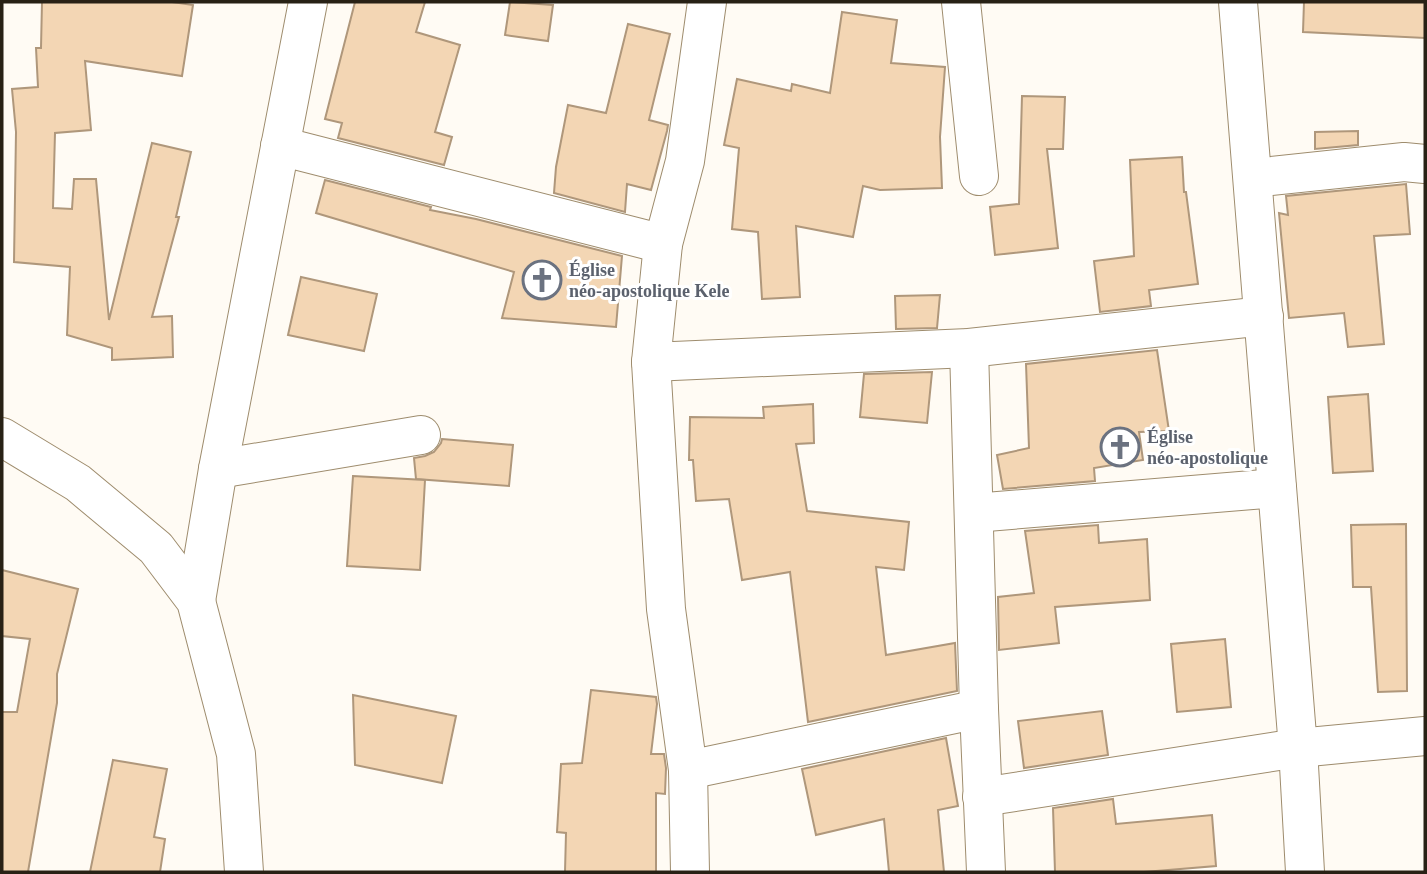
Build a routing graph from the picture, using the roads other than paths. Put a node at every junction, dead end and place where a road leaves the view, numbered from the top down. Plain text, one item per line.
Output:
1 (308, 2) edge
2 (707, 2) edge
3 (961, 2) edge
4 (1238, 2) edge
5 (280, 146) junction
6 (1425, 164) edge
7 (979, 176) dead end
8 (1253, 178) junction
9 (663, 244) junction
10 (1264, 316) junction
11 (969, 348) junction
12 (651, 362) junction
13 (421, 435) dead end
14 (2, 437) edge
15 (218, 469) junction
16 (1278, 488) junction
17 (974, 513) junction
18 (196, 601) junction
19 (979, 709) junction
20 (1425, 736) edge
21 (1298, 748) junction
22 (688, 770) junction
23 (982, 797) junction
24 (244, 872) edge
25 (690, 872) edge
26 (986, 872) edge
27 (1305, 872) edge

1 - 5 main road
2 - 9 main road
3 - 7 main road
4 - 8 main road
5 - 9 main road
5 - 15 main road
6 - 8 main road
8 - 10 main road
9 - 12 main road
10 - 11 main road
10 - 16 main road
11 - 12 main road
11 - 17 main road
12 - 22 main road
13 - 15 main road
14 - 18 main road
15 - 18 main road
16 - 17 main road
16 - 21 main road
17 - 19 main road
18 - 24 main road
19 - 22 main road
19 - 23 main road
20 - 21 main road
21 - 23 main road
21 - 27 main road
22 - 25 main road
23 - 26 main road

